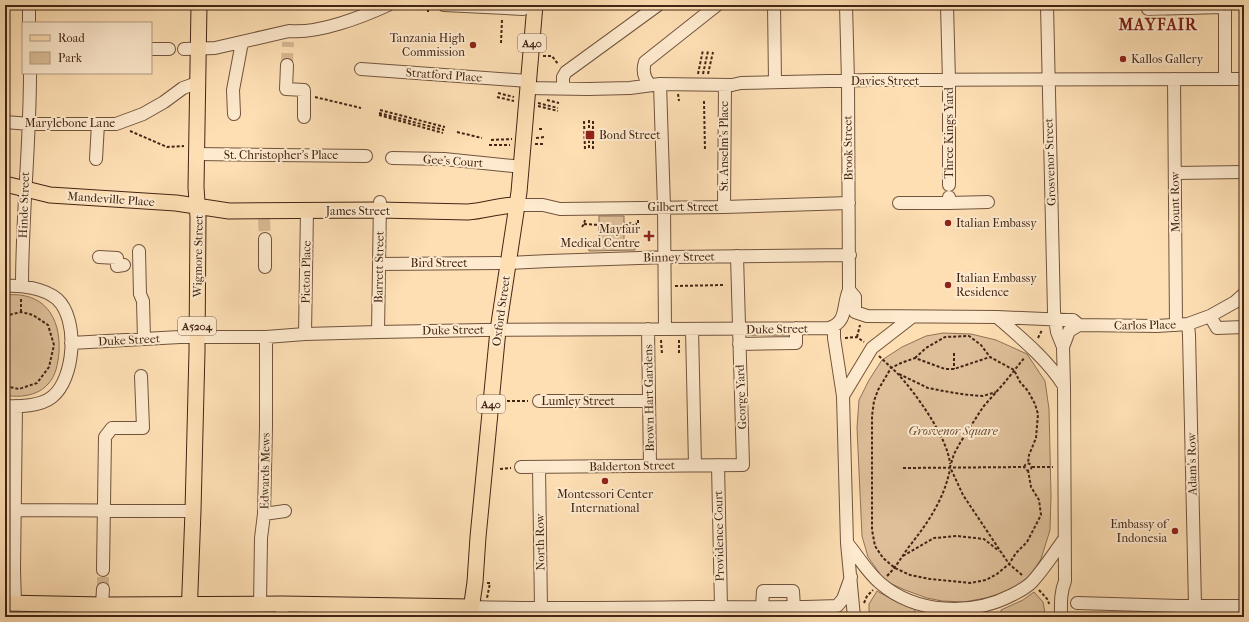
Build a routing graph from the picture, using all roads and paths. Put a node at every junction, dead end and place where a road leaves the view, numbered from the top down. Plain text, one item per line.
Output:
1 (30, 5) edge
2 (199, 5) edge
3 (428, 5) edge
4 (444, 5) edge
5 (658, 5) edge
6 (717, 5) edge
7 (774, 5) edge
8 (846, 5) edge
9 (947, 5) edge
10 (1047, 5) edge
11 (1148, 5) edge
12 (382, 6) edge
13 (1225, 6) edge
14 (529, 7) edge
15 (428, 12) dead end
16 (502, 17) dead end
17 (30, 22) edge
18 (242, 42) junction
19 (501, 43) dead end
20 (152, 49) edge
21 (169, 49) dead end
22 (191, 49) junction
23 (703, 50) dead end
24 (708, 51) dead end
25 (713, 52) dead end
26 (543, 56) dead end
27 (552, 56) dead end
28 (287, 65) tunnel mouth
29 (361, 69) dead end
30 (30, 74) edge
31 (1048, 79) junction
32 (1174, 79) junction
33 (1225, 79) junction
34 (1244, 79) edge
35 (848, 81) junction
36 (949, 81) junction
37 (775, 82) junction
38 (197, 83) junction
39 (528, 84) junction
40 (655, 85) junction
41 (701, 85) junction
42 (725, 85) junction
43 (563, 89) junction
44 (315, 97) dead end
45 (704, 101) dead end
46 (361, 108) dead end
47 (234, 114) dead end
48 (304, 117) dead end
49 (589, 120) dead end
50 (584, 121) dead end
51 (593, 121) dead end
52 (5, 122) edge
53 (30, 124) junction
54 (98, 124) junction
55 (116, 124) junction
56 (539, 129) dead end
57 (544, 129) dead end
58 (444, 130) joint
59 (457, 132) dead end
60 (482, 138) dead end
61 (196, 149) junction
62 (585, 150) dead end
63 (589, 150) dead end
64 (593, 150) dead end
65 (705, 151) dead end
66 (366, 156) dead end
67 (392, 158) dead end
68 (96, 159) dead end
69 (513, 166) dead end
70 (1244, 172) edge
71 (1175, 173) junction
72 (5, 184) edge
73 (25, 189) junction
74 (949, 195) junction
75 (988, 202) dead end
76 (900, 203) dead end
77 (849, 204) junction
78 (517, 205) junction
79 (379, 206) junction
80 (198, 207) junction
81 (664, 207) junction
82 (724, 207) junction
83 (307, 210) junction
84 (624, 223) dead end
85 (584, 224) dead end
86 (638, 224) dead end
87 (599, 225) dead end
88 (265, 239) tunnel mouth
89 (140, 251) dead end
90 (850, 255) junction
91 (738, 256) junction
92 (99, 257) dead end
93 (664, 258) junction
94 (503, 263) junction
95 (382, 264) junction
96 (132, 265) junction
97 (265, 267) dead end
98 (724, 285) dead end
99 (5, 286) edge
100 (674, 286) dead end
101 (849, 290) junction
102 (22, 291) junction
103 (1244, 294) edge
104 (21, 312) junction
105 (5, 316) edge
106 (1210, 316) junction
107 (912, 317) junction
108 (997, 317) junction
109 (858, 318) junction
110 (1050, 321) junction
111 (838, 322) junction
112 (1182, 324) junction
113 (1079, 325) junction
114 (1244, 327) edge
115 (796, 328) junction
116 (648, 329) junction
117 (692, 329) junction
118 (739, 329) junction
119 (498, 330) junction
120 (378, 332) junction
121 (305, 334) junction
122 (663, 335) junction
123 (197, 337) junction
124 (266, 337) junction
125 (857, 337) junction
126 (844, 338) dead end
127 (1038, 338) dead end
128 (144, 339) junction
129 (679, 340) dead end
130 (71, 343) junction
131 (739, 344) junction
132 (868, 344) dead end
133 (1063, 347) junction
134 (876, 352) dead end
135 (1029, 352) dead end
136 (954, 353) dead end
137 (662, 354) dead end
138 (679, 354) dead end
139 (990, 357) junction
140 (915, 358) junction
141 (891, 368) junction
142 (954, 369) junction
143 (1014, 370) junction
144 (897, 373) junction
145 (141, 376) dead end
146 (5, 386) edge
147 (1064, 387) junction
148 (997, 391) junction
149 (843, 396) junction
150 (507, 401) dead end
151 (539, 401) joint
152 (649, 401) junction
153 (10, 406) edge
154 (1028, 463) junction
155 (718, 465) junction
156 (743, 465) joint
157 (650, 466) junction
158 (695, 466) junction
159 (521, 467) dead end
160 (539, 467) junction
161 (950, 467) junction
162 (1024, 467) junction
163 (1032, 467) junction
164 (1064, 467) junction
165 (903, 468) dead end
166 (1028, 470) junction
167 (193, 511) junction
168 (285, 511) dead end
169 (264, 514) junction
170 (104, 515) junction
171 (11, 518) edge
172 (1065, 538) junction
173 (847, 543) junction
174 (1001, 552) junction
175 (902, 557) junction
176 (1009, 564) junction
177 (895, 568) junction
178 (103, 570) tunnel mouth
179 (851, 577) junction
180 (1065, 581) junction
181 (490, 583) dead end
182 (880, 583) junction
183 (1031, 583) junction
184 (102, 589) tunnel mouth
185 (487, 603) dead end
186 (1077, 603) junction
187 (102, 605) junction
188 (260, 605) junction
189 (1195, 605) junction
190 (862, 606) dead end
191 (1244, 606) edge
192 (721, 607) junction
193 (12, 608) edge
194 (794, 608) junction
195 (189, 610) edge
196 (757, 610) edge
197 (1058, 611) edge
198 (1178, 611) edge
199 (471, 612) edge
200 (640, 612) edge
201 (541, 613) edge
202 (854, 617) edge

1 - 17 street
2 - 22 main road, Wigmore Street / A5204
3 - 15 path
4 - 14 street
5 - 43 street
6 - 40 street
7 - 37 street
8 - 35 street, Brook Street
9 - 36 street, Three Kings Yard
10 - 31 street, Grosvenor Street
11 - 13 street
12 - 18 street
13 - 33 street
14 - 39 main road, Oxford Street / A40
16 - 19 path
18 - 22 street
18 - 47 street
20 - 21 street
22 - 38 main road, Wigmore Street / A5204
23 - 41 path
24 - 41 path
25 - 41 path
26 - 27 path
28 - 48 street
29 - 39 street, Stratford Place
30 - 53 street, Hinde Street
31 - 32 street, Davies Street
31 - 36 street, Davies Street
31 - 110 street, Grosvenor Street
32 - 33 street, Davies Street
32 - 71 street, Mount Row
33 - 34 street, Davies Street
35 - 36 street, Davies Street
35 - 37 street, Davies Street
35 - 77 street, Brook Street
36 - 74 street, Three Kings Yard
37 - 42 street, Davies Street
38 - 55 street, Marylebone Lane
38 - 61 main road, Wigmore Street / A5204
39 - 43 street, Davies Street
39 - 78 main road, Oxford Street / A40
40 - 41 street, Davies Street
40 - 43 street, Davies Street
40 - 81 street
41 - 42 street, Davies Street
42 - 82 street, St. Anselm's Place
44 - 46 path
45 - 65 path
49 - 63 path
50 - 62 path
51 - 64 path
52 - 53 street, Marylebone Lane
53 - 54 street, Marylebone Lane
53 - 73 street, Hinde Street
54 - 55 street, Marylebone Lane
54 - 68 street
55 - 61 path
56 - 57 path
58 - 58 path
59 - 60 path
61 - 66 street, St. Christopher's Place
61 - 80 main road, Wigmore Street / A5204
67 - 69 street, Gee's Court
70 - 71 street
71 - 112 street, Mount Row
72 - 73 main road, Mandeville Place
73 - 80 main road, Mandeville Place
73 - 102 street, Hinde Street
74 - 75 street
74 - 76 street
77 - 82 street, Gilbert Street
77 - 90 street, Brook Street
78 - 79 main road, James Street
78 - 81 street, Gilbert Street
78 - 94 main road, Oxford Street / A40
79 - 83 main road, James Street
79 - 95 street, Barrett Street
80 - 83 main road, James Street
80 - 123 main road, Wigmore Street / A5204
81 - 82 street, Gilbert Street
81 - 93 street
83 - 121 street, Picton Place
84 - 86 path
85 - 87 path
88 - 97 street
89 - 96 street
90 - 91 street, Binney Street
90 - 101 street, Brook Street
91 - 93 street, Binney Street
91 - 118 street, George Yard
92 - 96 street
93 - 94 street, Binney Street
93 - 122 street
94 - 95 street, Bird Street
94 - 119 main road, Oxford Street / A40
95 - 120 street, Barrett Street
96 - 128 street
98 - 100 path
99 - 102 street
101 - 109 street, Brook Street
101 - 111 street, Brook Street
102 - 104 path
102 - 130 street
103 - 106 street, Carlos Place
104 - 105 path
104 - 146 path
106 - 112 street, Carlos Place
106 - 114 street
107 - 108 street
107 - 109 street
107 - 149 street
108 - 110 street
108 - 147 street
109 - 111 street
109 - 125 path
110 - 113 street, Carlos Place
110 - 127 path
110 - 133 street
111 - 115 street, Duke Street
111 - 149 street
112 - 113 street, Carlos Place
112 - 189 street, Adam's Row
113 - 133 street
115 - 118 street, Duke Street
115 - 131 street
116 - 119 street, Duke Street
116 - 122 street, Duke Street
116 - 152 street, Brown Hart Gardens
117 - 118 street, Duke Street
117 - 122 street, Duke Street
117 - 158 street
118 - 131 street, George Yard
119 - 120 street, Duke Street
119 - 199 main road, Oxford Street / A40
120 - 121 street, Duke Street
121 - 124 street, Duke Street
122 - 137 path
123 - 124 street, Duke Street
123 - 128 street, Duke Street
123 - 167 main road, Wigmore Street / A5204
124 - 169 street, Edwards Mews
125 - 126 path
125 - 132 path
128 - 130 street, Duke Street
129 - 138 path
130 - 153 street
131 - 156 street, George Yard
133 - 147 street
134 - 141 path
135 - 143 path
136 - 142 path
139 - 140 path
139 - 142 path
139 - 143 path
140 - 141 path
140 - 142 path
141 - 144 path
141 - 177 path
143 - 148 path
143 - 154 path
144 - 148 path
144 - 161 path
145 - 170 street
147 - 164 street
148 - 161 path
149 - 173 street
150 - 151 path, Lumley Street
151 - 152 street, Lumley Street
152 - 157 street, Brown Hart Gardens
153 - 171 street
154 - 162 path
154 - 163 path
155 - 156 street, Balderton Street
155 - 158 street, Balderton Street
155 - 192 street, Providence Court
157 - 158 street, Balderton Street
157 - 160 street, Balderton Street
159 - 160 street, Balderton Street
160 - 201 street, North Row
161 - 162 path
161 - 165 path
161 - 174 path
161 - 175 path
162 - 166 path
163 - 164 path
163 - 166 path
164 - 172 street
166 - 176 path
167 - 170 street
167 - 195 main road, Wigmore Street / A5204
168 - 169 street
169 - 188 street, Edwards Mews
170 - 171 street
170 - 178 street
171 - 193 street
172 - 180 street
172 - 183 street
173 - 179 street
173 - 182 street
174 - 175 path
174 - 176 path
175 - 177 path
176 - 177 path
176 - 183 path
177 - 182 path
179 - 194 street
179 - 202 street
180 - 186 street
180 - 197 street
181 - 185 path
182 - 183 street
182 - 190 path
183 - 197 path
184 - 187 street
186 - 197 street
186 - 198 street
187 - 193 main road
187 - 195 main road
188 - 195 main road
188 - 199 main road
189 - 191 street
189 - 198 street
192 - 196 street
192 - 200 street
194 - 196 street
194 - 196 street
199 - 201 street
200 - 201 street

